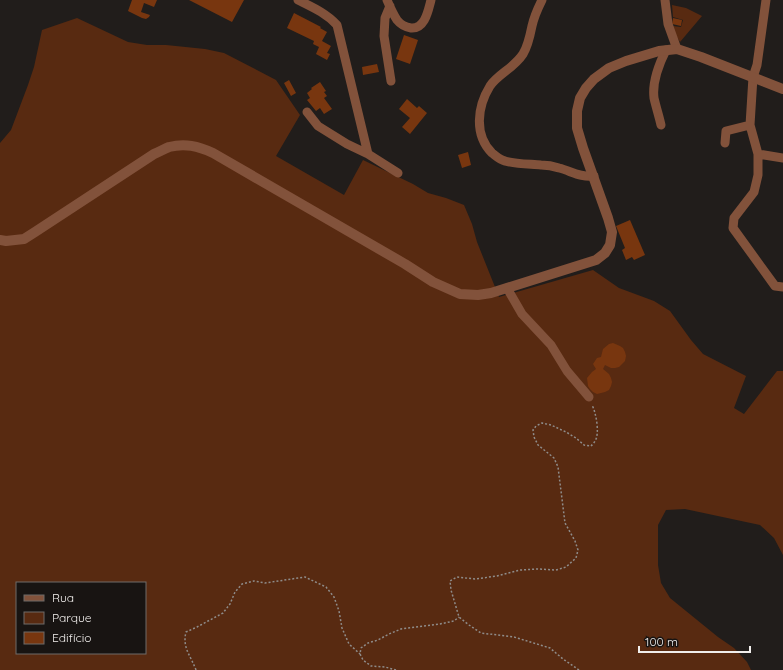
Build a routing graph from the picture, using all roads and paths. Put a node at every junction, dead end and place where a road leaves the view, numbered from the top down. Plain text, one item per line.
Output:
1 (298, 0) edge
2 (432, 0) edge
3 (542, 0) edge
4 (665, 0) edge
5 (766, 0) edge
6 (389, 3) edge
7 (677, 49) junction
8 (666, 50) junction
9 (753, 77) junction
10 (391, 81) dead end
11 (783, 89) edge
12 (307, 112) dead end
13 (661, 125) dead end
14 (750, 125) junction
15 (725, 143) dead end
16 (368, 154) junction
17 (758, 154) junction
18 (783, 158) edge
19 (398, 173) dead end
20 (594, 176) junction
21 (0, 240) edge
22 (783, 287) edge
23 (507, 288) junction
24 (589, 397) joint
25 (459, 617) junction
26 (360, 654) junction
27 (196, 670) edge
28 (396, 670) edge
29 (579, 670) edge

1 - 16 street
2 - 6 street
3 - 20 street
4 - 7 street
5 - 9 street
6 - 10 street
7 - 8 street
7 - 9 street
8 - 13 street
8 - 20 street
9 - 11 street
9 - 14 street
12 - 16 street
14 - 15 street
14 - 17 street
16 - 19 street
17 - 18 street
17 - 22 street
20 - 23 street
21 - 23 street
23 - 24 street
24 - 25 path
25 - 26 path
25 - 29 path
26 - 27 path
26 - 28 path

